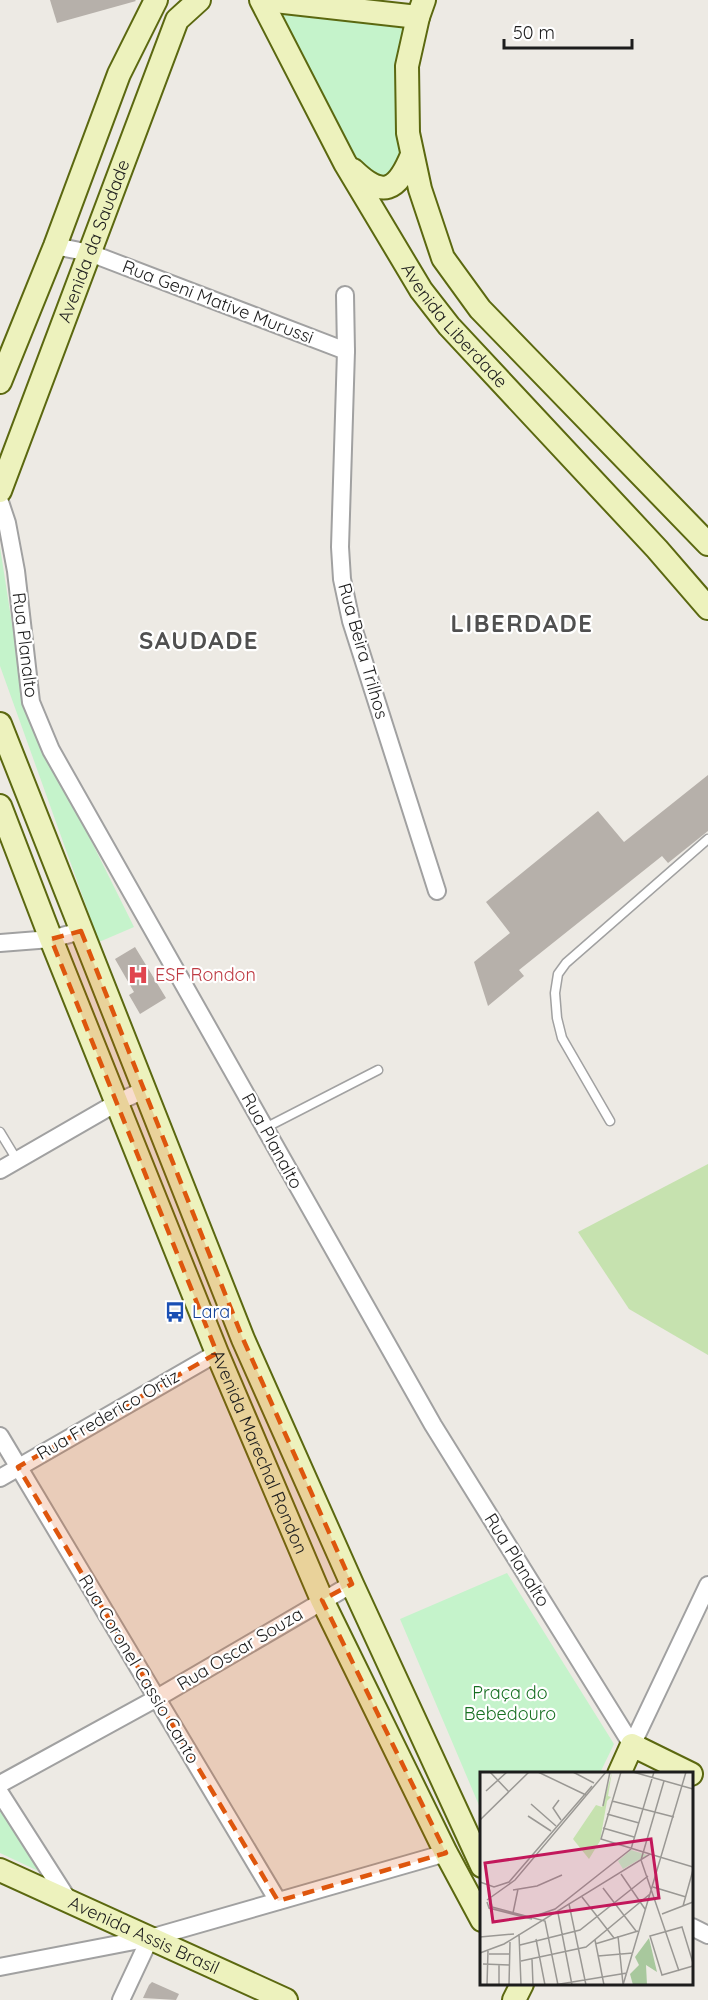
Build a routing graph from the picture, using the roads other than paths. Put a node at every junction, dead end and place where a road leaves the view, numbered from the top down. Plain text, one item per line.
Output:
1 (156, 0) edge
2 (197, 0) edge
3 (263, 0) edge
4 (421, 8) edge
5 (412, 155) junction
6 (345, 163) junction
7 (55, 246) junction
8 (90, 253) junction
9 (345, 295) dead end
10 (346, 351) junction
11 (0, 382) edge
12 (0, 491) edge
13 (0, 502) edge
14 (708, 544) edge
15 (708, 608) edge
16 (0, 724) edge
17 (0, 806) edge
18 (708, 839) edge
19 (437, 891) dead end
20 (81, 931) junction
21 (51, 939) junction
22 (0, 943) edge
23 (378, 1070) dead end
24 (144, 1090) junction
25 (118, 1102) junction
26 (610, 1121) dead end
27 (265, 1128) junction
28 (0, 1132) edge
29 (17, 1160) junction
30 (0, 1170) edge
31 (217, 1353) junction
32 (0, 1436) edge
33 (18, 1467) junction
34 (0, 1478) edge
35 (352, 1584) junction
36 (708, 1585) edge
37 (322, 1600) junction
38 (157, 1698) junction
39 (632, 1745) junction
40 (619, 1772) edge
41 (687, 1772) edge
42 (693, 1775) edge
43 (708, 1782) edge
44 (0, 1784) edge
45 (0, 1793) edge
46 (446, 1853) junction
47 (479, 1854) edge
48 (0, 1870) edge
49 (69, 1901) junction
50 (278, 1901) junction
51 (480, 1916) edge
52 (693, 1928) edge
53 (708, 1935) edge
54 (150, 1938) junction
55 (0, 1967) edge
56 (509, 1985) edge
57 (521, 1985) edge
58 (121, 2000) edge
59 (286, 2000) edge
60 (508, 2000) edge
61 (514, 2000) edge

1 - 7 main road, Avenida da Saudade
2 - 8 main road, Avenida da Saudade
3 - 4 main road
3 - 6 main road, Avenida Liberdade
4 - 5 main road, Avenida Liberdade
5 - 6 main road
5 - 14 main road, Avenida Liberdade
6 - 15 main road, Avenida Liberdade
7 - 8 street, Rua Geni Mative Murussi
7 - 11 main road, Avenida da Saudade
8 - 10 street, Rua Geni Mative Murussi
8 - 12 main road, Avenida da Saudade
9 - 10 street, Rua Beira Trilhos
10 - 19 street, Rua Beira Trilhos
13 - 27 street, Rua Planalto
16 - 20 main road, Avenida Marechal Rondon
17 - 21 main road, Avenida Marechal Rondon
18 - 26 lane
20 - 21 street
20 - 24 main road, Avenida Marechal Rondon
21 - 22 street
21 - 25 main road, Avenida Marechal Rondon
23 - 27 lane
24 - 25 street
24 - 35 main road, Avenida Marechal Rondon
25 - 29 street
25 - 31 main road, Avenida Marechal Rondon
27 - 39 street, Rua Planalto
28 - 29 lane
29 - 30 street
31 - 33 street, Rua Frederico Ortiz
31 - 37 main road, Avenida Marechal Rondon
32 - 33 street, Rua Coronel Cassio Canto
33 - 34 street, Rua Frederico Ortiz
33 - 38 street, Rua Coronel Cassio Canto
35 - 37 street
35 - 47 main road, Avenida Marechal Rondon
36 - 39 street
37 - 38 street, Rua Oscar Souza
37 - 46 main road, Avenida Marechal Rondon
38 - 44 street, Rua Oscar Souza
38 - 50 street, Rua Coronel Cassio Canto
39 - 40 main road
39 - 41 main road
42 - 43 main road
45 - 49 street
46 - 47 main road, Avenida Marechal Rondon
46 - 50 street
46 - 51 main road, Avenida Marechal Rondon
48 - 49 main road, Avenida Assis Brasil
49 - 54 main road, Avenida Assis Brasil
50 - 54 street
52 - 53 street
54 - 55 street
54 - 58 street
54 - 59 main road, Avenida Assis Brasil
56 - 60 main road
57 - 61 main road

